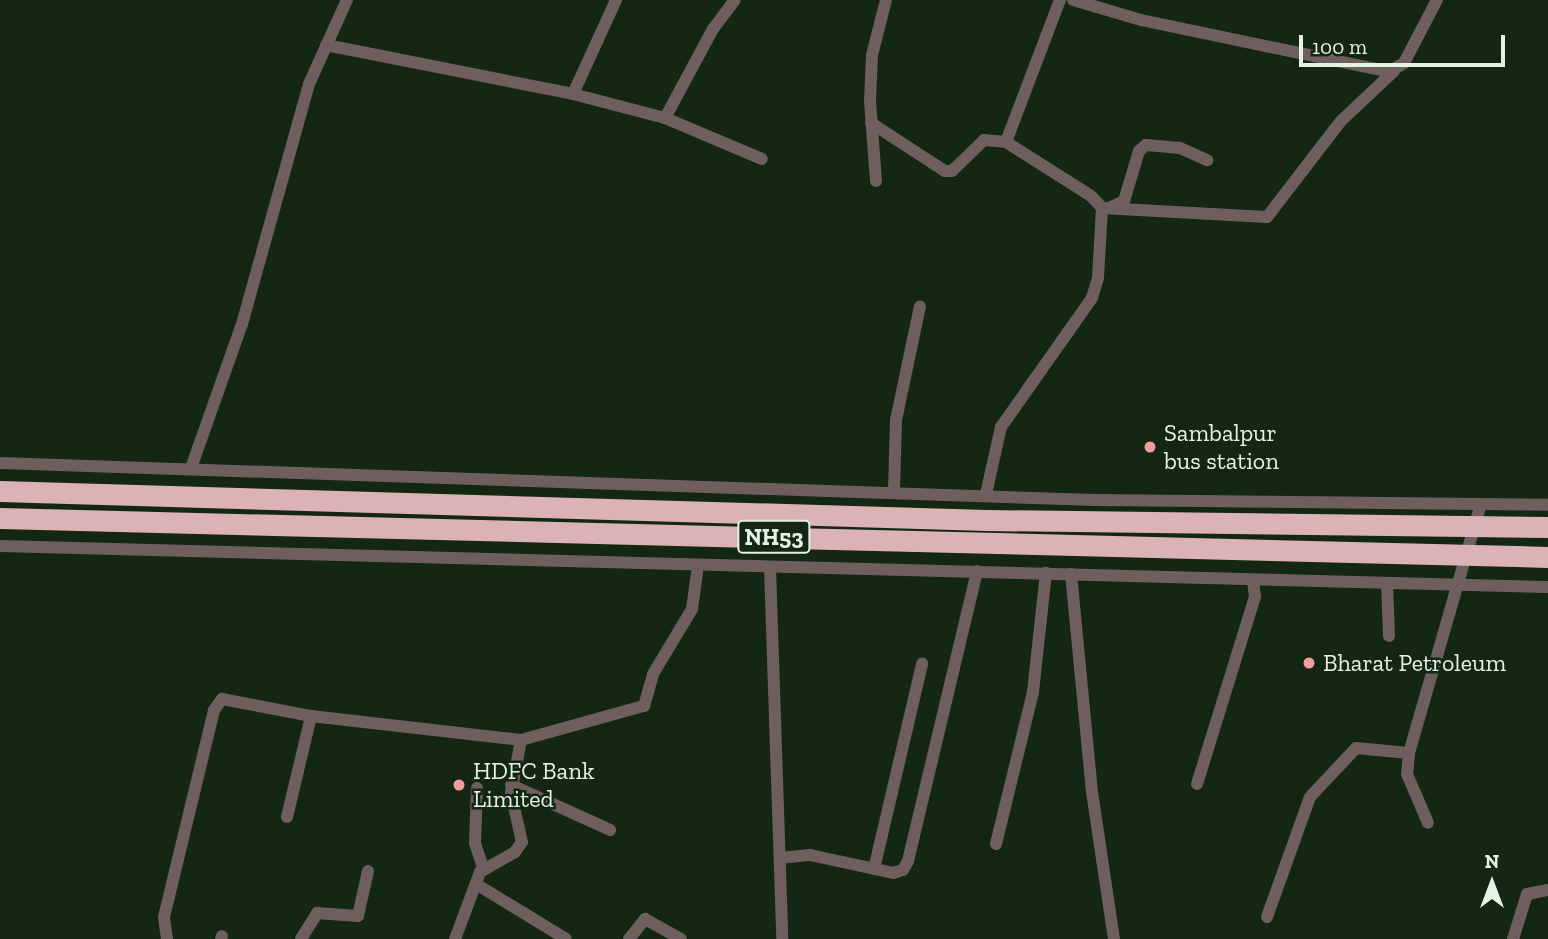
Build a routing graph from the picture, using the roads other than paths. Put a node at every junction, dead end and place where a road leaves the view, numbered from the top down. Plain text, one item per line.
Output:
1 (348, 0) edge
2 (616, 0) edge
3 (735, 0) edge
4 (886, 0) edge
5 (1060, 0) edge
6 (1073, 0) edge
7 (1437, 0) edge
8 (326, 46) junction
9 (1395, 70) junction
10 (573, 94) junction
11 (665, 118) junction
12 (871, 123) junction
13 (1006, 142) junction
14 (762, 159) dead end
15 (1207, 160) dead end
16 (876, 181) dead end
17 (1101, 208) junction
18 (920, 306) dead end
19 (0, 463) edge
20 (191, 468) junction
21 (0, 491) edge
22 (894, 491) junction
23 (986, 494) junction
24 (1480, 504) junction
25 (1548, 505) edge
26 (0, 518) edge
27 (1471, 527) junction
28 (1548, 527) edge
29 (0, 546) edge
30 (1463, 554) junction
31 (1548, 556) edge
32 (698, 565) junction
33 (770, 568) junction
34 (977, 571) junction
35 (1046, 573) junction
36 (1071, 574) junction
37 (1253, 580) junction
38 (1387, 583) junction
39 (1457, 585) junction
40 (1548, 587) edge
41 (1390, 636) dead end
42 (922, 664) dead end
43 (311, 716) junction
44 (521, 740) junction
45 (1409, 753) junction
46 (1197, 784) dead end
47 (511, 785) junction
48 (477, 788) dead end
49 (287, 817) dead end
50 (1428, 823) dead end
51 (610, 830) dead end
52 (996, 844) dead end
53 (780, 858) junction
54 (483, 868) junction
55 (874, 869) junction
56 (368, 871) dead end
57 (475, 884) junction
58 (1548, 890) edge
59 (1267, 917) dead end
60 (167, 939) edge
61 (301, 939) edge
62 (456, 939) edge
63 (566, 939) edge
64 (629, 939) edge
65 (681, 939) edge
66 (782, 939) edge
67 (1114, 939) edge
68 (1513, 939) edge

1 - 8 street
2 - 10 street
3 - 11 street
4 - 12 street
5 - 13 street
6 - 9 street
7 - 9 street
8 - 10 street
8 - 20 street
9 - 17 street
10 - 11 street
11 - 14 street
12 - 13 street
12 - 16 street
13 - 17 street
15 - 17 street
17 - 23 street
18 - 22 street
19 - 20 street
20 - 22 street
21 - 27 highway, NH53
22 - 23 street
23 - 24 street
24 - 25 street
24 - 27 street
26 - 30 highway, NH53
27 - 28 highway, NH53
27 - 30 street
29 - 32 street
30 - 31 highway, NH53
30 - 39 street
32 - 33 street
32 - 44 street
33 - 34 street
33 - 53 street
34 - 35 street
34 - 55 street
35 - 36 street
35 - 52 street
36 - 37 street
36 - 67 street
37 - 38 street
37 - 46 street
38 - 39 street
38 - 41 street
39 - 40 street
39 - 45 street
42 - 55 street
43 - 44 street
43 - 49 street
43 - 60 street
44 - 47 street
45 - 50 street
45 - 59 street
47 - 51 street
47 - 54 street
48 - 54 street
53 - 55 street
53 - 66 street
54 - 57 street
56 - 61 street
57 - 62 street
57 - 63 street
58 - 68 street
64 - 65 street

